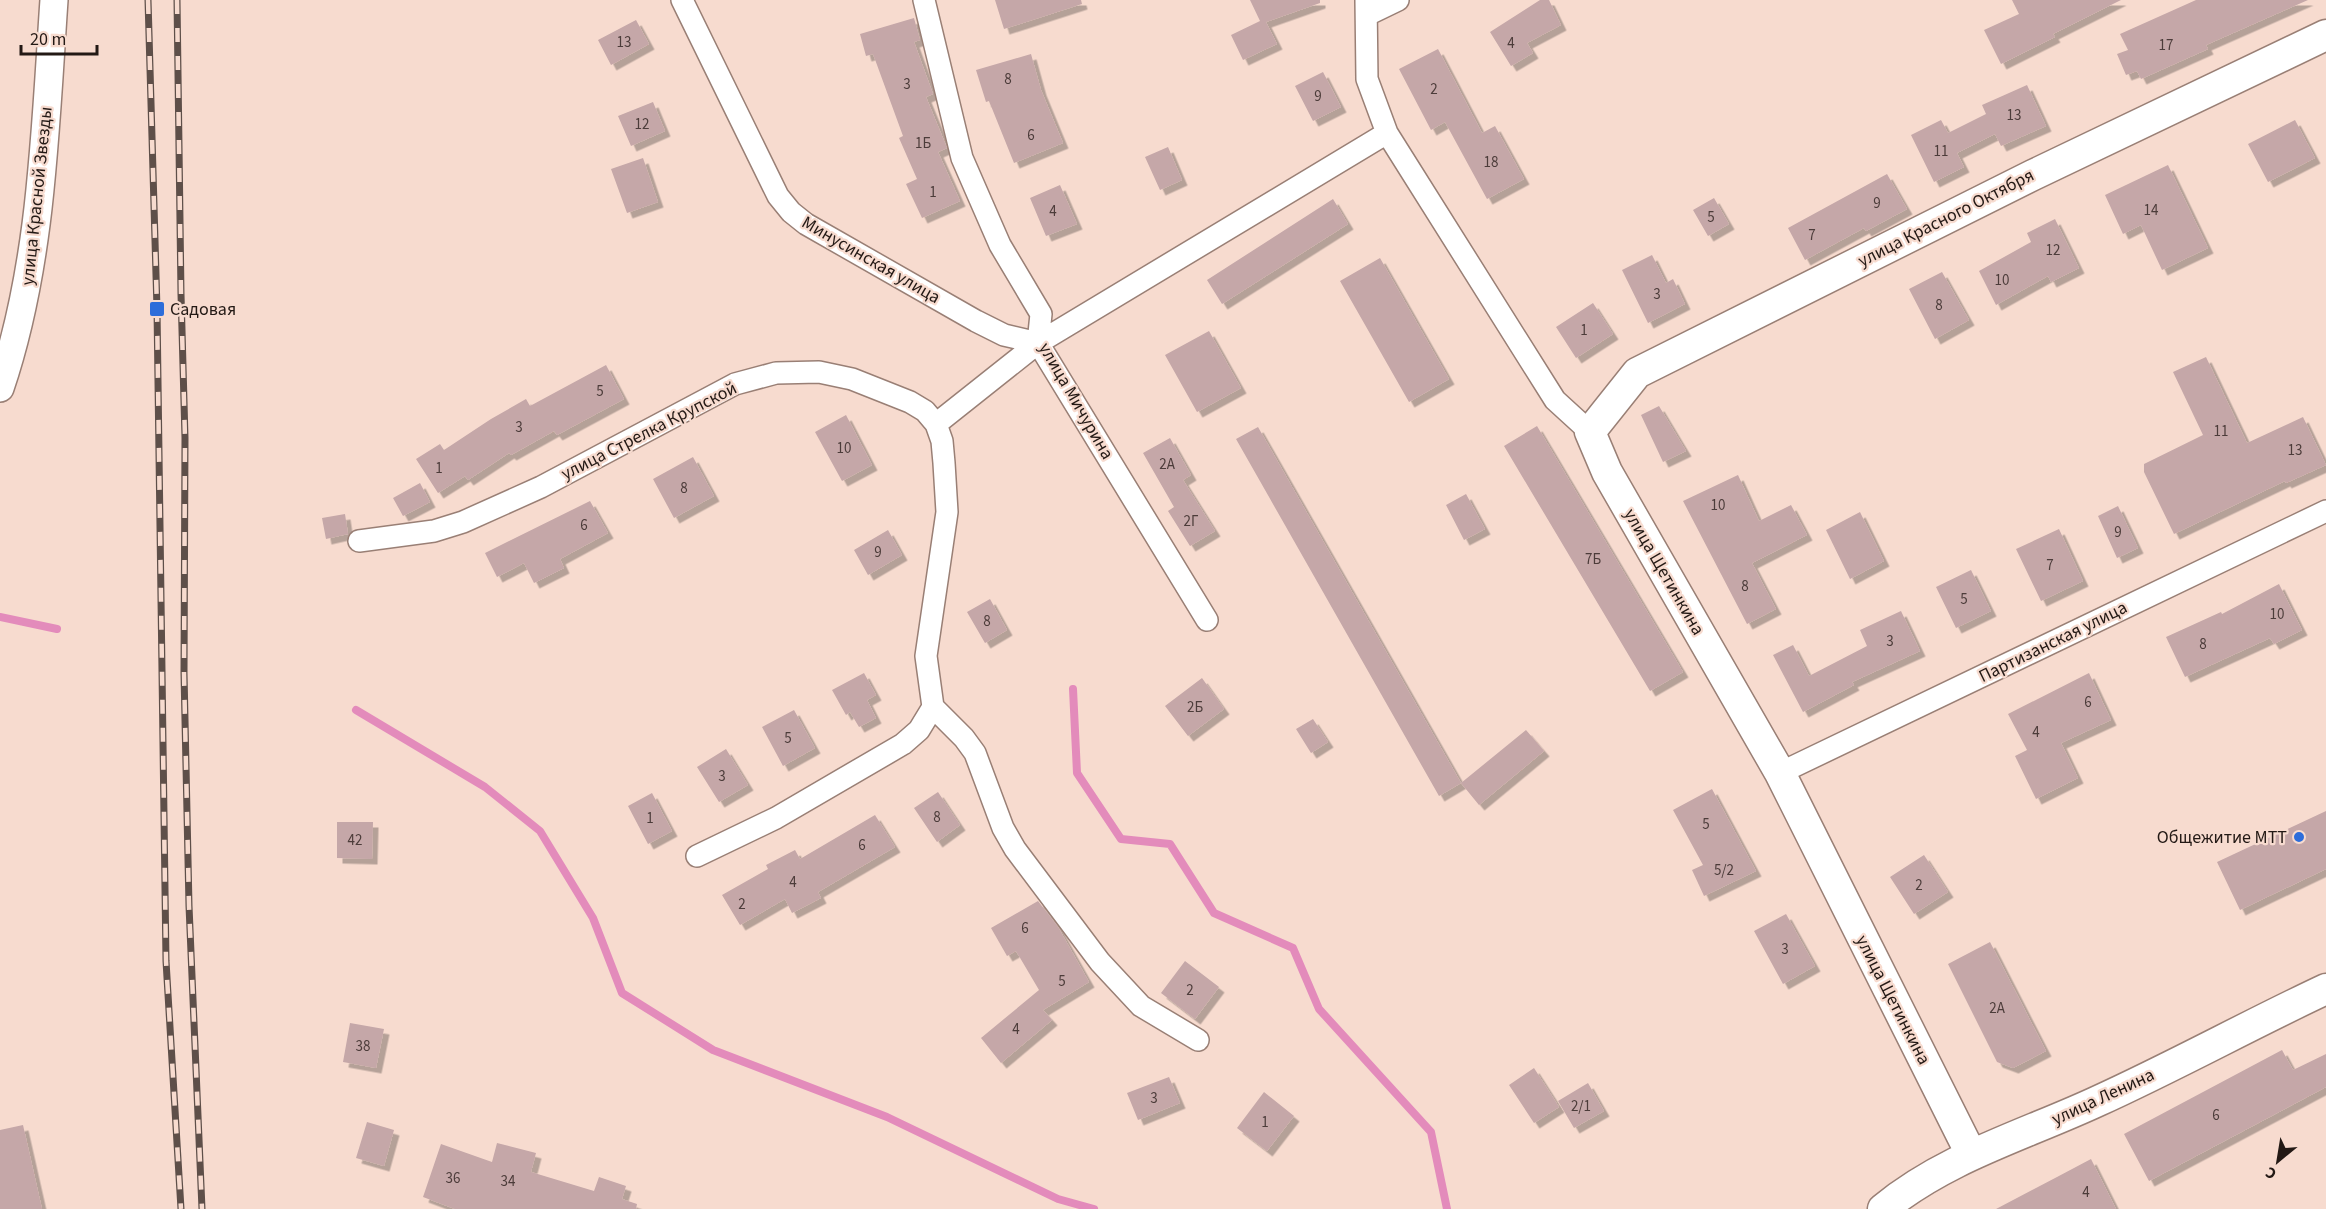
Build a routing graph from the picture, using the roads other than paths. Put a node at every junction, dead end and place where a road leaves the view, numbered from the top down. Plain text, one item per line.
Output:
1 (54, 0) edge
2 (682, 0) edge
3 (924, 0) edge
4 (1398, 0) edge
5 (1366, 8) edge
6 (2326, 35) edge
7 (1387, 133) junction
8 (1038, 343) junction
9 (0, 388) edge
10 (936, 424) junction
11 (1590, 432) junction
12 (2326, 511) edge
13 (359, 541) dead end
14 (1207, 620) dead end
15 (933, 707) junction
16 (1780, 772) junction
17 (697, 856) dead end
18 (2326, 989) edge
19 (1198, 1040) dead end
20 (1971, 1154) junction
21 (1883, 1209) edge

1 - 9 street, улица Красной Звезды
2 - 8 street, Минусинская улица
3 - 8 street, улица Мичурина
4 - 5 street
5 - 7 street, улица Щетинкина
6 - 11 main road, улица Красного Октября
7 - 8 street
7 - 11 street, улица Щетинкина
8 - 10 street
8 - 14 street, улица Мичурина
10 - 13 street, улица Стрелка Крупской
10 - 15 street
11 - 16 main road, улица Щетинкина
12 - 16 street, Партизанская улица
15 - 17 street
15 - 19 street
16 - 20 main road, улица Щетинкина
18 - 20 main road, улица Ленина
20 - 21 main road, улица Ленина

